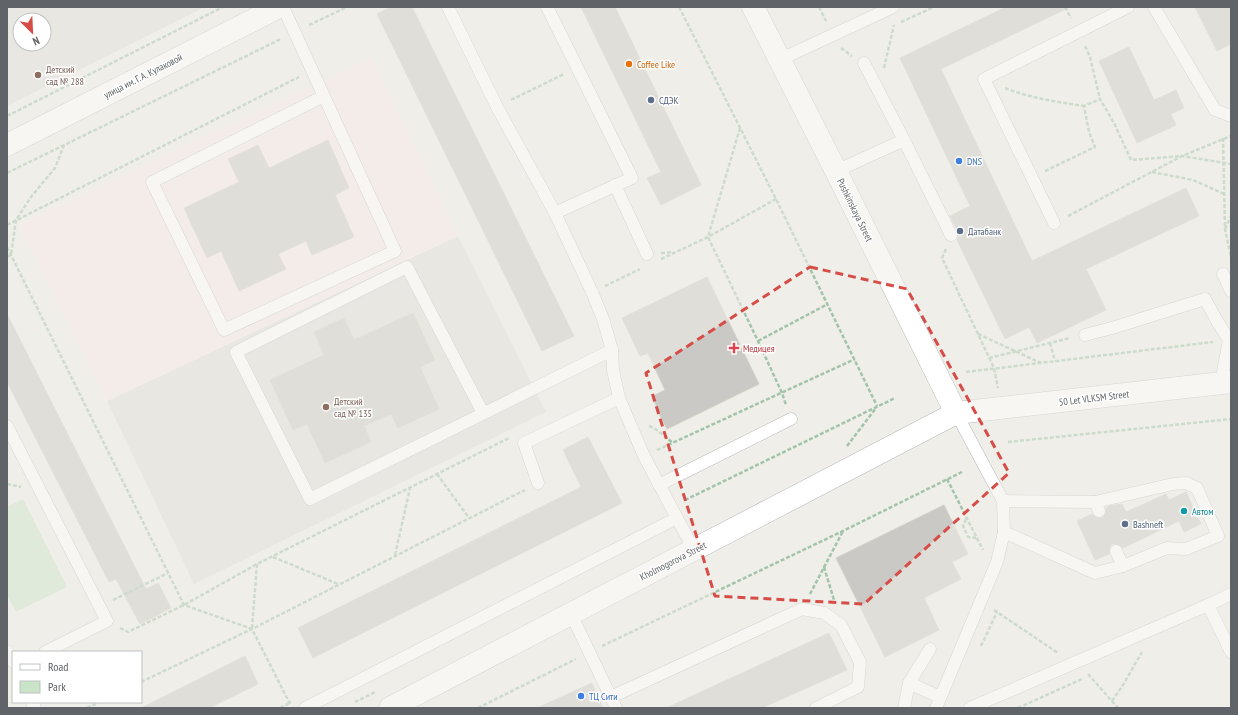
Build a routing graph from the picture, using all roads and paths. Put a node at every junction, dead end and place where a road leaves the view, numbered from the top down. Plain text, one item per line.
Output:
1 (223, 7) edge
2 (279, 7) edge
3 (283, 7) edge
4 (347, 7) edge
5 (448, 7) edge
6 (547, 7) edge
7 (679, 7) edge
8 (753, 7) edge
9 (820, 7) edge
10 (891, 7) edge
11 (1065, 7) edge
12 (1128, 7) edge
13 (1154, 7) edge
14 (894, 25) dead end
15 (830, 27) dead end
16 (1079, 32) junction
17 (294, 33) junction
18 (779, 60) junction
19 (864, 63) dead end
20 (577, 68) junction
21 (313, 71) junction
22 (984, 79) junction
23 (878, 90) junction
24 (324, 96) junction
25 (1100, 99) junction
26 (1084, 106) junction
27 (497, 107) junction
28 (7, 116) edge
29 (1231, 116) edge
30 (740, 128) junction
31 (1231, 136) edge
32 (1223, 138) junction
33 (904, 140) junction
34 (7, 145) edge
35 (64, 145) junction
36 (1182, 156) junction
37 (1223, 163) junction
38 (1231, 164) edge
39 (836, 171) junction
40 (1152, 172) junction
41 (7, 173) edge
42 (1032, 178) junction
43 (615, 185) junction
44 (1224, 194) junction
45 (776, 199) junction
46 (555, 213) junction
47 (1231, 216) edge
48 (16, 220) junction
49 (1054, 223) joint
50 (7, 225) edge
51 (1224, 229) junction
52 (951, 235) joint
53 (708, 237) junction
54 (7, 247) edge
55 (11, 255) junction
56 (7, 257) edge
57 (1231, 257) edge
58 (646, 260) joint
59 (658, 260) dead end
60 (1222, 274) dead end
61 (1231, 291) edge
62 (592, 292) junction
63 (826, 305) junction
64 (978, 334) junction
65 (1085, 335) joint
66 (1230, 339) edge
67 (758, 341) junction
68 (1050, 343) junction
69 (612, 350) junction
70 (1016, 351) junction
71 (989, 358) junction
72 (854, 359) junction
73 (1055, 361) junction
74 (1041, 363) junction
75 (994, 368) junction
76 (966, 372) dead end
77 (1226, 382) edge
78 (998, 388) dead end
79 (782, 393) junction
80 (619, 398) junction
81 (895, 398) dead end
82 (482, 413) junction
83 (956, 413) junction
84 (791, 419) joint
85 (1231, 419) edge
86 (629, 422) junction
87 (7, 426) edge
88 (1008, 442) dead end
89 (524, 443) junction
90 (673, 443) junction
91 (644, 456) junction
92 (962, 472) dead end
93 (437, 474) junction
94 (947, 479) junction
95 (538, 483) joint
96 (659, 485) junction
97 (410, 488) junction
98 (1003, 501) junction
99 (469, 518) junction
100 (677, 518) junction
101 (966, 519) junction
102 (843, 531) junction
103 (1004, 532) junction
104 (974, 533) dead end
105 (977, 538) dead end
106 (694, 550) junction
107 (1116, 551) dead end
108 (395, 556) junction
109 (273, 557) junction
110 (257, 564) junction
111 (824, 566) junction
112 (1123, 566) junction
113 (168, 573) junction
114 (339, 584) junction
115 (1231, 594) edge
116 (980, 601) junction
117 (184, 605) junction
118 (1208, 605) junction
119 (100, 607) junction
120 (802, 609) junction
121 (571, 614) junction
122 (107, 621) junction
123 (841, 625) junction
124 (252, 629) junction
125 (930, 649) dead end
126 (7, 651) edge
127 (46, 651) edge
128 (1142, 651) dead end
129 (589, 652) junction
130 (1231, 652) edge
131 (12, 660) edge
132 (1073, 664) junction
133 (142, 682) edge
134 (909, 683) junction
135 (1112, 701) junction
136 (613, 702) edge
137 (97, 703) edge
138 (938, 703) edge
139 (87, 708) edge
140 (295, 708) edge
141 (305, 708) edge
142 (390, 708) edge
143 (478, 708) edge
144 (816, 708) edge
145 (904, 708) edge
146 (970, 708) edge
147 (1118, 708) edge

1 - 28 path
2 - 34 main road, улица им. Г. А. Кулаковой
3 - 17 lane
4 - 17 path
5 - 27 lane
6 - 20 lane
7 - 30 path
8 - 18 main road, Pushkinskaya Street
9 - 15 path
10 - 18 lane
11 - 16 path
12 - 16 lane
13 - 29 lane
14 - 23 path
16 - 22 lane
16 - 25 path
17 - 21 lane
17 - 35 path
18 - 39 main road, Pushkinskaya Street
19 - 23 lane
20 - 27 path
20 - 43 lane
21 - 24 lane
21 - 48 path
22 - 26 path
22 - 42 lane
23 - 33 lane
24 - 24 lane
25 - 26 path
25 - 36 path
26 - 42 path
27 - 46 lane
30 - 45 path
30 - 53 path
31 - 32 path
32 - 36 path
32 - 37 path
33 - 39 lane
33 - 52 lane
35 - 41 path
35 - 48 path
36 - 37 path
36 - 40 path
37 - 38 path
37 - 44 path
39 - 83 main road, Pushkinskaya Street
40 - 44 path
40 - 49 path
42 - 49 lane
43 - 46 lane
43 - 58 lane
44 - 51 path
45 - 53 path
45 - 63 path
46 - 62 lane
47 - 51 path
48 - 50 path
48 - 55 path
51 - 57 path
52 - 64 path
53 - 59 path
53 - 67 path
54 - 55 path
55 - 56 path
55 - 113 path
58 - 62 path
60 - 61 lane
62 - 69 lane
63 - 67 path
63 - 72 path
64 - 70 path
64 - 71 path
65 - 66 lane
65 - 68 path
66 - 73 path
66 - 77 lane
67 - 79 path
68 - 70 path
68 - 73 path
69 - 80 lane
69 - 82 lane
70 - 71 path
70 - 74 path
71 - 75 path
72 - 79 path
72 - 81 path
73 - 74 path
74 - 75 path
75 - 76 path
75 - 78 path
77 - 83 main road, 50 Let VLKSM Street
79 - 84 path
79 - 90 path
80 - 86 lane
80 - 89 lane
82 - 82 lane
83 - 98 lane
83 - 106 main road, Kholmogorova Street
84 - 96 lane
85 - 88 path
86 - 90 path
86 - 91 lane
87 - 119 lane
89 - 93 path
89 - 95 lane
90 - 91 path
91 - 96 lane
92 - 94 path
93 - 97 path
93 - 99 path
94 - 101 path
94 - 102 path
95 - 99 path
96 - 100 lane
97 - 108 path
97 - 109 path
98 - 103 lane
98 - 112 lane
99 - 108 path
100 - 106 lane
100 - 141 lane
101 - 104 path
101 - 105 path
102 - 111 path
102 - 129 path
103 - 112 lane
103 - 116 lane
106 - 121 main road, Kholmogorova Street
107 - 112 lane
108 - 114 path
109 - 110 path
109 - 114 path
110 - 117 path
110 - 124 path
111 - 120 path
111 - 123 path
113 - 117 path
113 - 119 path
114 - 124 path
115 - 118 lane
116 - 132 path
116 - 138 lane
117 - 122 path
117 - 124 path
118 - 130 lane
118 - 132 lane
119 - 122 lane
120 - 123 lane
120 - 136 lane
121 - 129 lane
121 - 142 main road, Kholmogorova Street
122 - 127 lane
123 - 144 lane
124 - 133 path
124 - 140 path
125 - 134 lane
126 - 131 lane
128 - 135 path
129 - 136 lane
129 - 143 path
132 - 135 path
132 - 146 lane
134 - 138 lane
134 - 145 lane
135 - 147 path
137 - 139 path

